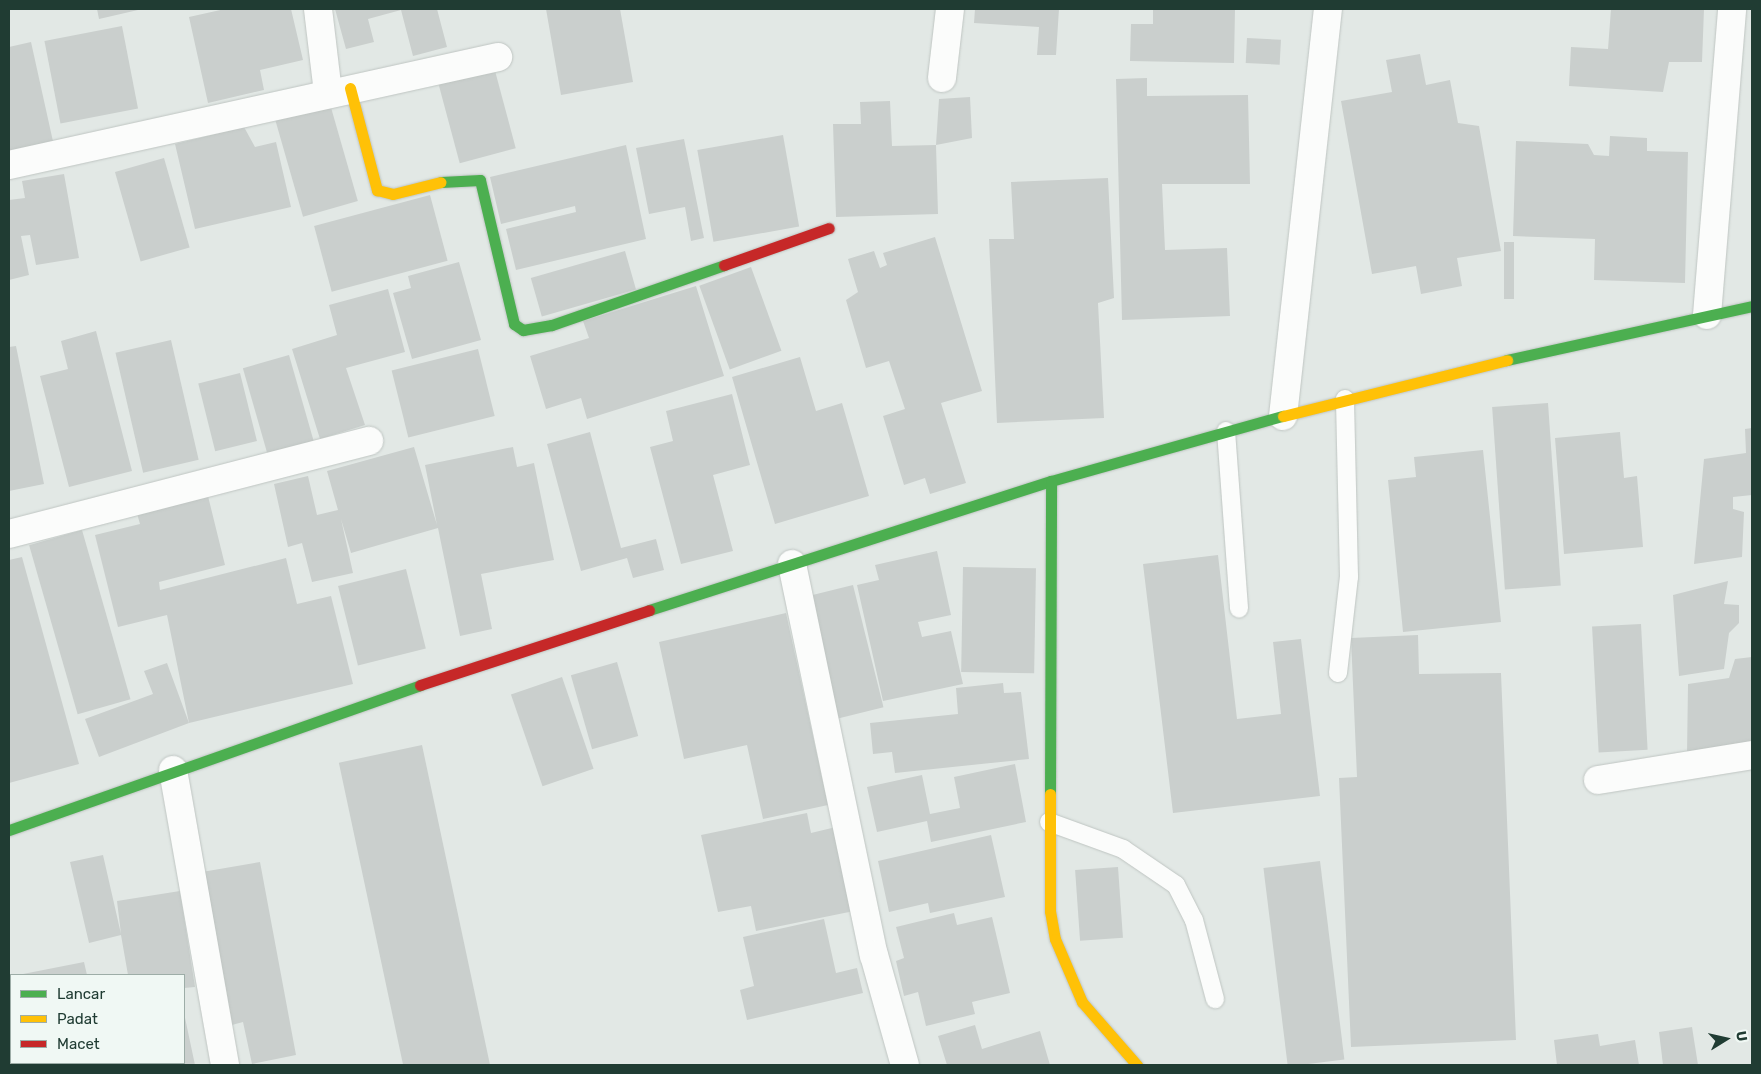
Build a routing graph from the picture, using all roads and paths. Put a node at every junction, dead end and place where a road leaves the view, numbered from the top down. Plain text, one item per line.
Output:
1 (318, 9) edge
2 (950, 9) edge
3 (1328, 9) edge
4 (1732, 9) edge
5 (498, 56) dead end
6 (942, 78) dead end
7 (339, 90) junction
8 (9, 165) edge
9 (829, 228) dead end
10 (1752, 306) edge
11 (1707, 316) junction
12 (1345, 400) junction
13 (1283, 416) junction
14 (1226, 431) junction
15 (369, 440) dead end
16 (1051, 481) junction
17 (9, 534) edge
18 (792, 564) junction
19 (1239, 609) dead end
20 (1338, 673) dead end
21 (1752, 755) edge
22 (173, 770) junction
23 (1598, 780) dead end
24 (1049, 822) junction
25 (9, 830) edge
26 (1215, 999) dead end
27 (225, 1065) edge
28 (905, 1065) edge
29 (1137, 1065) edge

1 - 7 street
2 - 6 street
3 - 13 street
4 - 11 street
5 - 7 street
7 - 8 street
7 - 9 main road
10 - 11 main road
11 - 12 main road
12 - 13 main road
12 - 20 lane
13 - 14 main road
14 - 16 main road
14 - 19 lane
15 - 17 street
16 - 18 main road
16 - 24 main road
18 - 22 main road
18 - 28 street
21 - 23 street
22 - 25 main road
22 - 27 street
24 - 26 lane
24 - 29 main road

